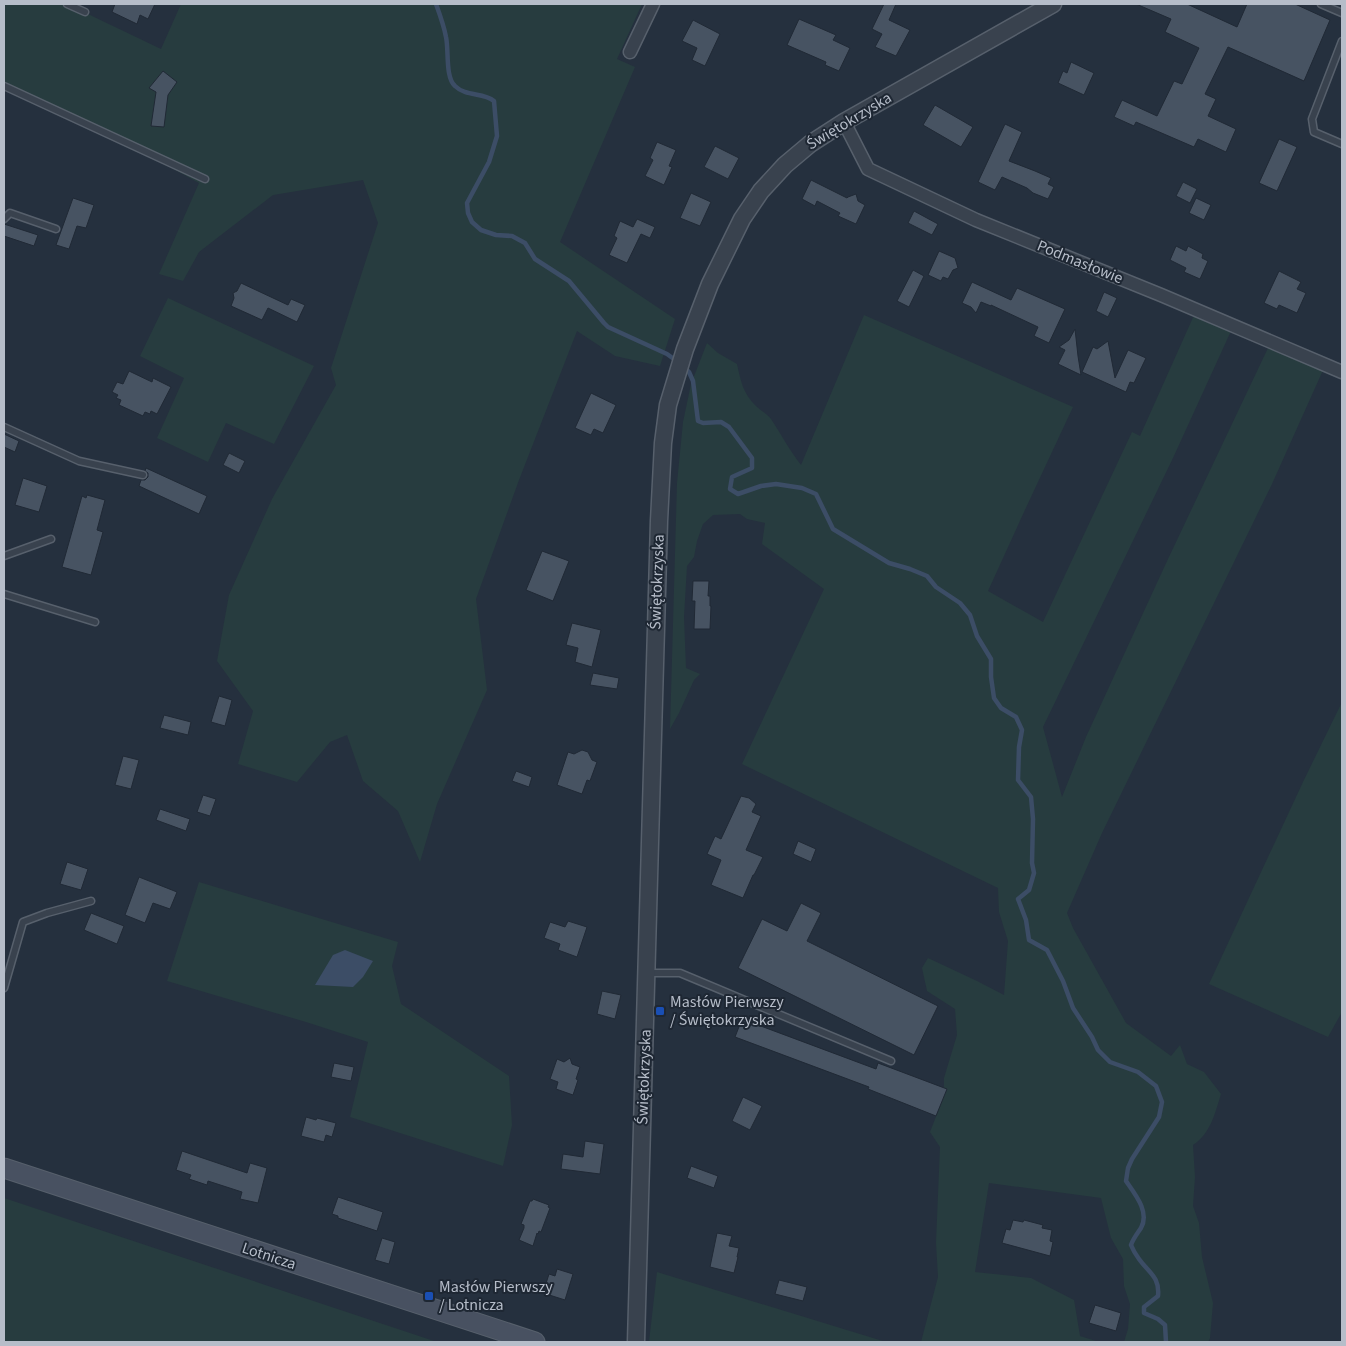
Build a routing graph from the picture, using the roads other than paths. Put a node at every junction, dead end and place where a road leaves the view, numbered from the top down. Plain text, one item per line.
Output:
1 (67, 4) edge
2 (653, 4) edge
3 (1054, 4) edge
4 (1321, 4) edge
5 (85, 12) dead end
6 (1342, 13) edge
7 (1342, 42) edge
8 (630, 52) dead end
9 (4, 86) edge
10 (844, 122) junction
11 (1342, 144) edge
12 (205, 179) dead end
13 (4, 219) edge
14 (56, 228) dead end
15 (1342, 372) edge
16 (4, 427) edge
17 (143, 475) dead end
18 (51, 539) dead end
19 (4, 556) edge
20 (4, 594) edge
21 (95, 622) dead end
22 (91, 900) dead end
23 (646, 973) junction
24 (4, 988) edge
25 (891, 1061) dead end
26 (4, 1168) edge
27 (534, 1342) edge
28 (636, 1342) edge

1 - 5 lane
2 - 8 street
3 - 10 street, Świętokrzyska
4 - 6 lane
7 - 11 lane
9 - 12 lane
10 - 15 street, Podmasłowie
10 - 23 street, Świętokrzyska
13 - 14 lane
16 - 17 lane
18 - 19 lane
20 - 21 lane
22 - 24 lane
23 - 25 lane
23 - 28 street, Świętokrzyska
26 - 27 main road, Lotnicza

